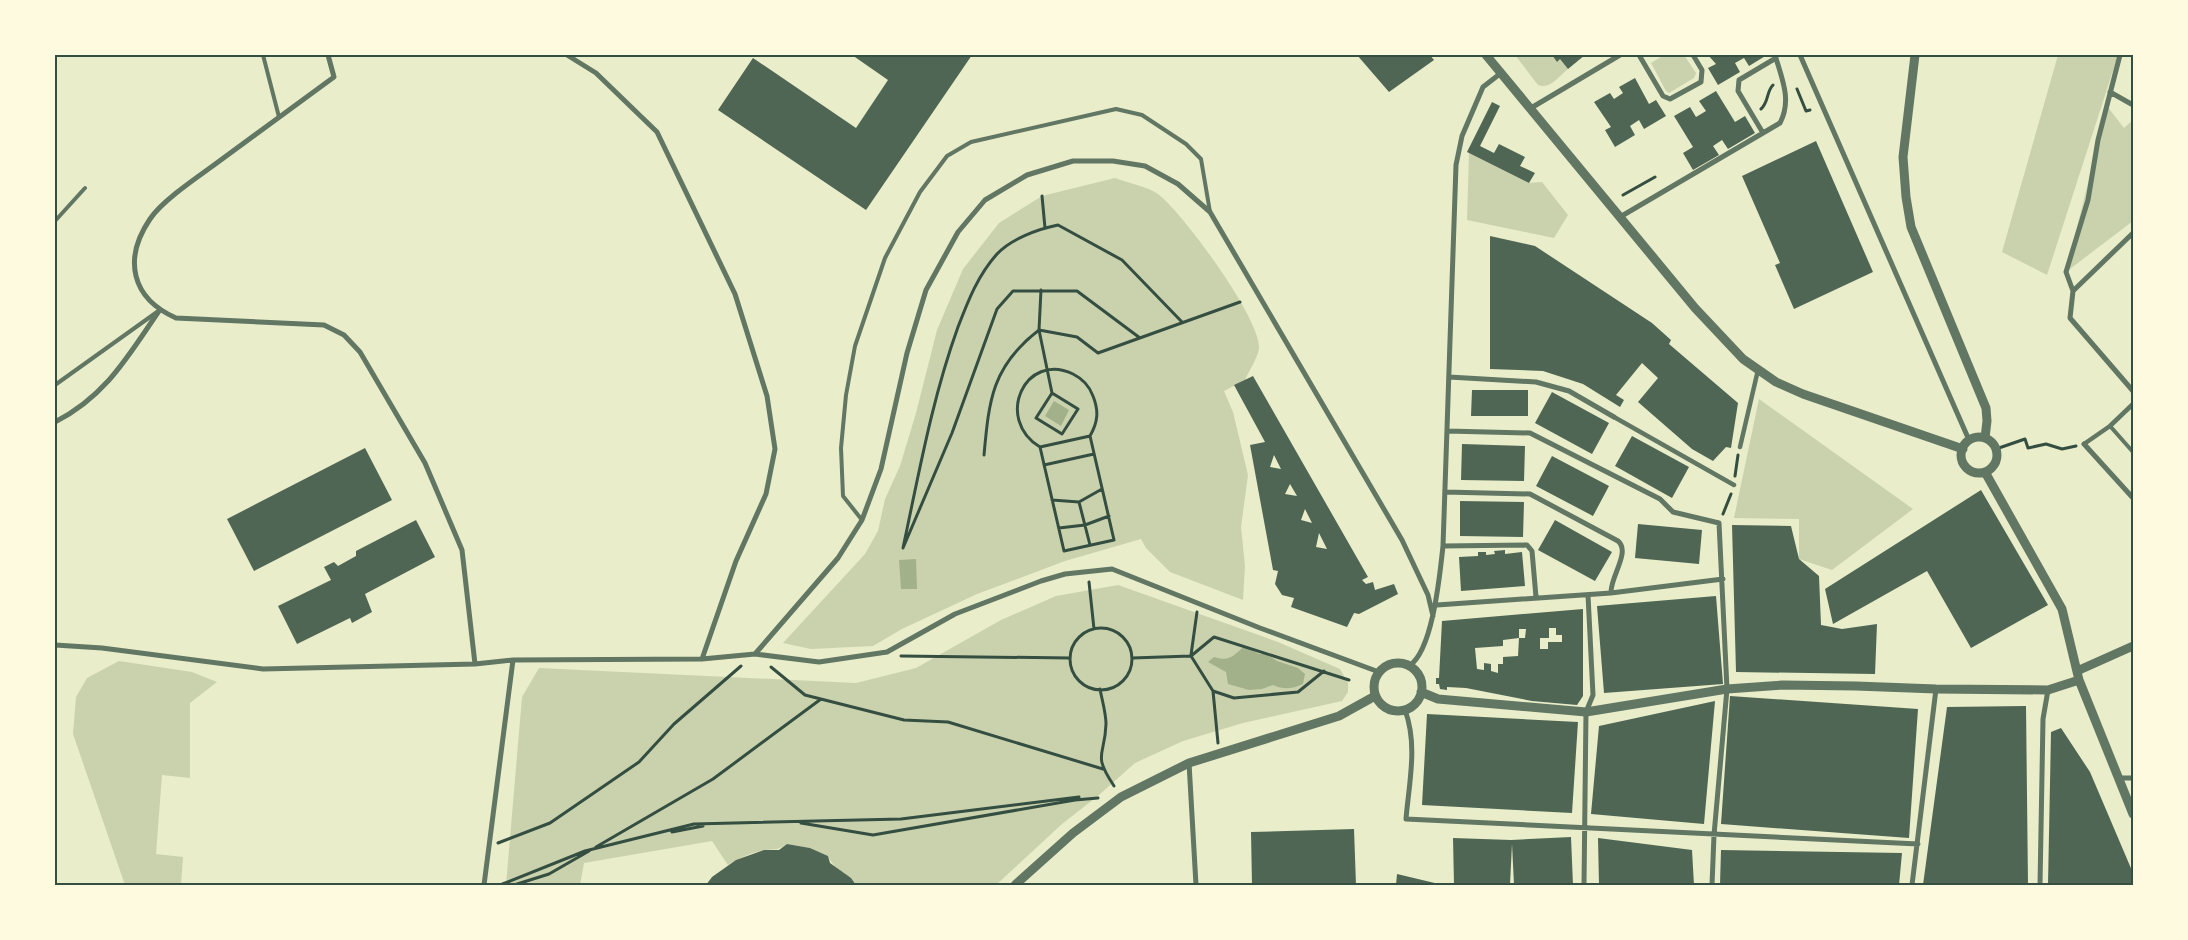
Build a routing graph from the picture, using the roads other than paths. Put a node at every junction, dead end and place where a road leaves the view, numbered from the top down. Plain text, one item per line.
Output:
1 (263, 55) edge
2 (328, 55) edge
3 (567, 55) edge
4 (1486, 55) edge
5 (1620, 55) edge
6 (1639, 55) edge
7 (1693, 55) edge
8 (1800, 55) edge
9 (1915, 55) edge
10 (2120, 55) edge
11 (1612, 57) edge
12 (1775, 57) edge
13 (1501, 73) junction
14 (2110, 92) junction
15 (2133, 105) edge
16 (1531, 108) junction
17 (279, 117) junction
18 (1764, 133) junction
19 (85, 188) dead end
20 (1210, 212) junction
21 (1620, 217) junction
22 (55, 221) edge
23 (2133, 233) edge
24 (2073, 291) junction
25 (159, 311) junction
26 (1758, 370) junction
27 (1449, 377) junction
28 (55, 384) edge
29 (2133, 391) edge
30 (2133, 404) edge
31 (1614, 417) joint
32 (55, 422) edge
33 (2110, 426) junction
34 (1447, 431) junction
35 (1985, 438) junction
36 (1969, 440) junction
37 (2084, 444) joint
38 (1740, 447) dead end
39 (1962, 449) junction
40 (2133, 452) edge
41 (1985, 472) junction
42 (1734, 485) dead end
43 (1445, 492) junction
44 (2133, 498) edge
45 (862, 520) junction
46 (1443, 546) junction
47 (1723, 579) junction
48 (1611, 593) junction
49 (1588, 595) junction
50 (1536, 597) junction
51 (1437, 605) junction
52 (1433, 616) junction
53 (55, 645) edge
54 (2133, 646) edge
55 (755, 654) junction
56 (513, 660) junction
57 (702, 660) junction
58 (475, 664) junction
59 (1409, 666) junction
60 (1379, 672) junction
61 (2078, 675) junction
62 (1727, 689) junction
63 (1936, 690) junction
64 (2048, 690) junction
65 (1421, 692) junction
66 (1376, 696) junction
67 (1405, 710) junction
68 (1586, 712) junction
69 (1189, 763) junction
70 (2119, 778) junction
71 (2133, 778) edge
72 (2133, 814) edge
73 (1584, 828) junction
74 (1714, 835) junction
75 (1918, 844) junction
76 (484, 885) edge
77 (1015, 885) edge
78 (1196, 885) edge
79 (1584, 885) edge
80 (1712, 885) edge
81 (1912, 885) edge
82 (2040, 885) edge

1 - 17 lane
2 - 17 street
3 - 57 street
4 - 13 street
5 - 11 street
6 - 7 street
8 - 36 street
9 - 35 street
10 - 14 street
11 - 16 street
12 - 18 street
12 - 18 street
13 - 16 street
13 - 27 street
14 - 15 street
14 - 24 street
16 - 21 street
17 - 25 street
18 - 21 street
19 - 22 lane
20 - 45 street
20 - 45 lane
20 - 52 street
21 - 26 street
23 - 24 street
24 - 29 street
25 - 28 lane
25 - 32 street
25 - 58 street
26 - 38 street
26 - 39 street
27 - 31 street
27 - 34 street
30 - 33 street
31 - 42 street
33 - 37 street
33 - 40 lane
34 - 43 street
34 - 47 street
35 - 36 street
35 - 41 street
36 - 39 street
37 - 44 street
39 - 41 street
41 - 61 street
43 - 46 street
43 - 48 street
45 - 55 street
46 - 50 street
46 - 51 street
47 - 48 street
47 - 62 street
48 - 49 street
49 - 50 street
49 - 68 street
50 - 51 street
51 - 52 street
52 - 59 street
53 - 58 street
54 - 61 street
55 - 57 street
55 - 60 street
56 - 57 street
56 - 58 street
56 - 76 street
59 - 60 street
59 - 65 street
60 - 66 street
61 - 64 street
61 - 70 street
62 - 63 street
62 - 68 street
62 - 74 street
63 - 64 street
63 - 75 street
64 - 82 street
65 - 67 street
65 - 68 street
66 - 67 street
66 - 69 street
67 - 73 street
68 - 73 street
69 - 77 street
69 - 78 street
70 - 71 street
70 - 72 street
73 - 74 street
73 - 79 street
74 - 75 street
74 - 80 street
75 - 81 street

